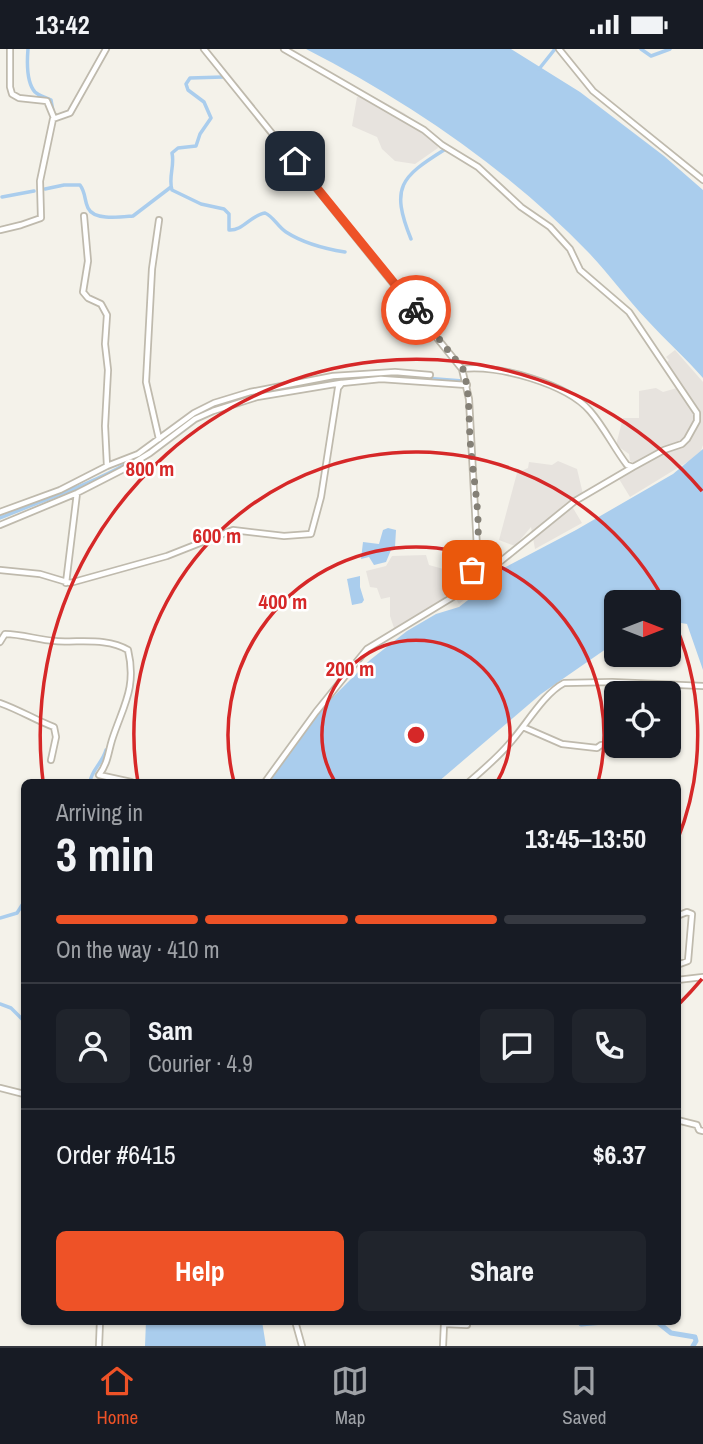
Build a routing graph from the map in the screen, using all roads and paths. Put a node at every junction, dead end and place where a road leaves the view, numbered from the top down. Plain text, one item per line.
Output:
1 (10, 49) edge
2 (106, 49) edge
3 (204, 49) edge
4 (284, 49) edge
5 (559, 49) edge
6 (54, 118) junction
7 (703, 180) edge
8 (84, 216) dead end
9 (159, 220) dead end
10 (0, 230) edge
11 (463, 369) junction
12 (430, 375) dead end
13 (342, 383) junction
14 (467, 385) junction
15 (159, 439) junction
16 (107, 466) junction
17 (633, 467) junction
18 (76, 493) junction
19 (0, 512) edge
20 (0, 525) edge
21 (475, 563) junction
22 (0, 570) edge
23 (66, 583) junction
24 (0, 642) edge
25 (703, 686) edge
26 (0, 703) edge
27 (523, 727) junction
28 (604, 745) edge
29 (51, 760) dead end
30 (114, 779) edge
31 (267, 779) edge
32 (472, 779) edge
33 (681, 914) edge
34 (681, 964) edge
35 (703, 977) edge
36 (681, 980) edge
37 (0, 1088) edge
38 (21, 1093) edge
39 (681, 1121) edge
40 (703, 1131) edge
41 (100, 1325) edge
42 (296, 1325) edge
43 (444, 1325) edge
44 (99, 1346) edge
45 (302, 1346) edge
46 (443, 1346) edge

1 - 6 street
2 - 6 street
3 - 11 street
4 - 17 street
5 - 7 street
6 - 10 street
8 - 16 street
9 - 15 street
11 - 14 street
11 - 17 street
12 - 15 street
13 - 14 street
13 - 18 street
13 - 23 street
14 - 21 street
15 - 16 street
16 - 19 street
17 - 21 street
18 - 20 street
18 - 23 street
21 - 31 street
22 - 23 street
24 - 30 street
25 - 27 street
26 - 29 street
27 - 28 street
27 - 32 street
33 - 34 street
35 - 36 street
37 - 38 street
39 - 40 street
41 - 44 street
42 - 45 street
43 - 46 street

